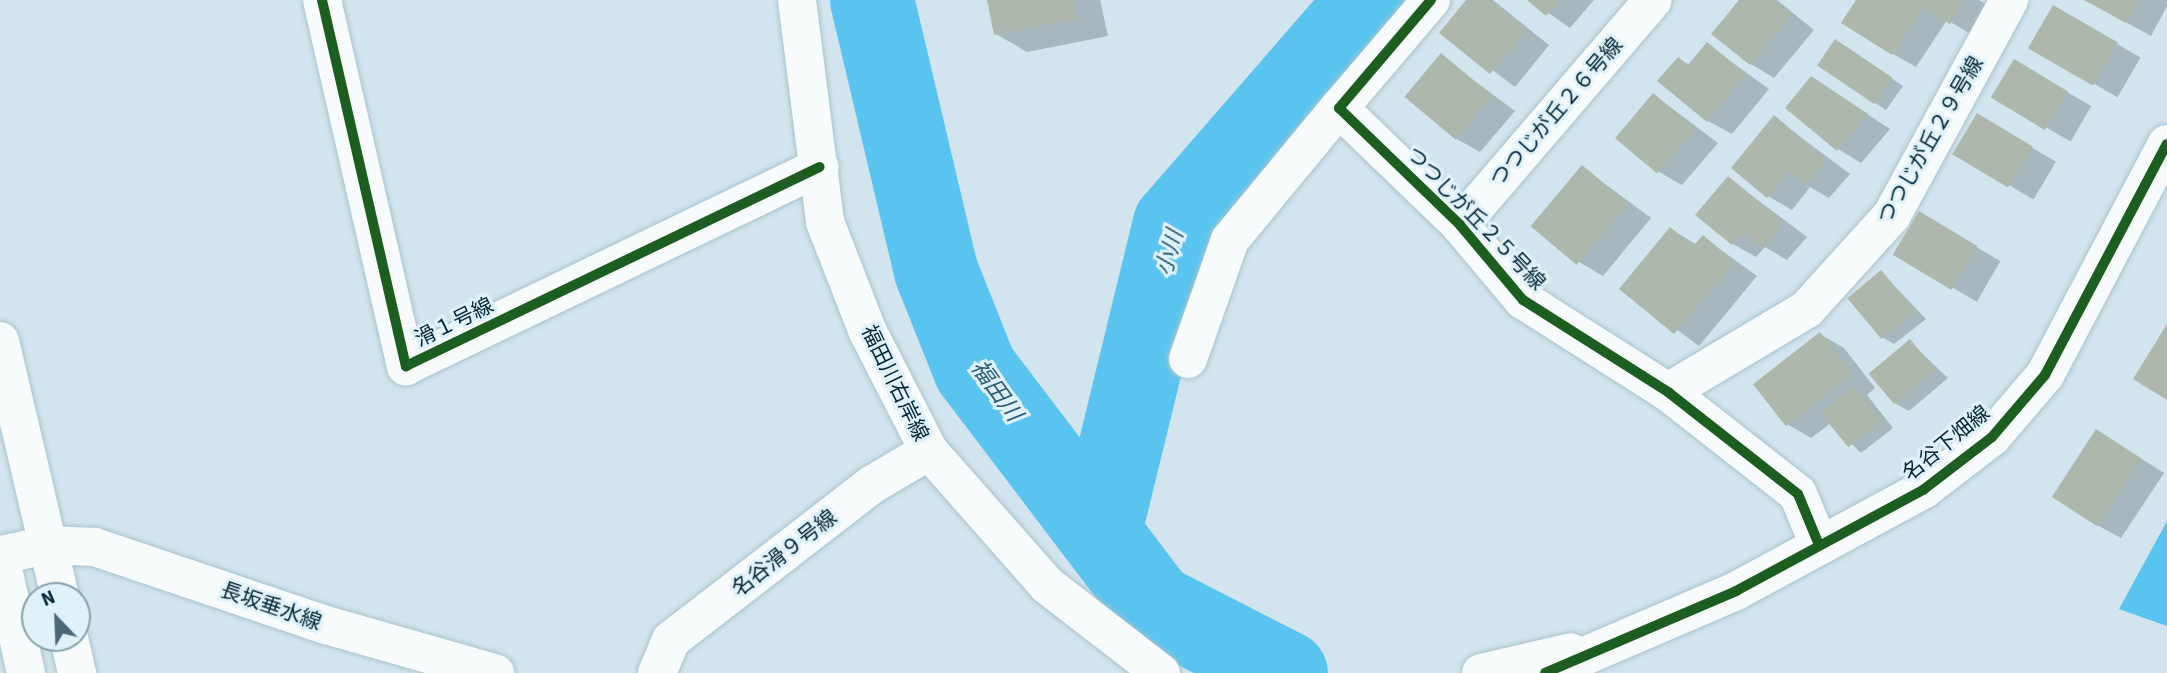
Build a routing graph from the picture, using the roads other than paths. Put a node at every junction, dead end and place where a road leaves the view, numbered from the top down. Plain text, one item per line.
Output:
1 (322, 0) edge
2 (797, 0) edge
3 (1431, 0) edge
4 (1653, 0) edge
5 (2009, 0) edge
6 (1339, 108) junction
7 (2167, 144) edge
8 (820, 167) junction
9 (1460, 225) junction
10 (0, 341) edge
11 (1188, 359) dead end
12 (1668, 392) junction
13 (929, 451) junction
14 (48, 545) junction
15 (1819, 545) junction
16 (0, 555) edge
17 (57, 582) edge
18 (1624, 640) junction
19 (72, 652) edge
20 (26, 673) edge
21 (77, 673) edge
22 (495, 673) edge
23 (656, 673) edge
24 (1161, 673) edge
25 (1482, 673) edge
26 (1545, 673) edge
27 (1569, 673) edge

1 - 8 street, 滑１号線
2 - 8 street, 福田川右岸線
3 - 6 street
4 - 9 street, つつじが丘２６号線
5 - 12 street, つつじが丘２９号線
6 - 9 street, つつじが丘２５号線
6 - 11 street
7 - 15 street, 名谷下畑線
8 - 13 street, 福田川右岸線
9 - 12 street, つつじが丘２５号線
10 - 14 street
12 - 15 street, つつじが丘２５号線
13 - 23 street, 名谷滑９号線
13 - 24 street, 福田川右岸線
14 - 16 street, 長坂垂水線
14 - 17 street
14 - 22 street, 長坂垂水線
15 - 18 street, 名谷下畑線
16 - 20 street, 長坂垂水線
18 - 25 street, 名谷下畑線
18 - 26 street, 名谷下畑線
18 - 27 street, 名谷下畑線
19 - 21 street

